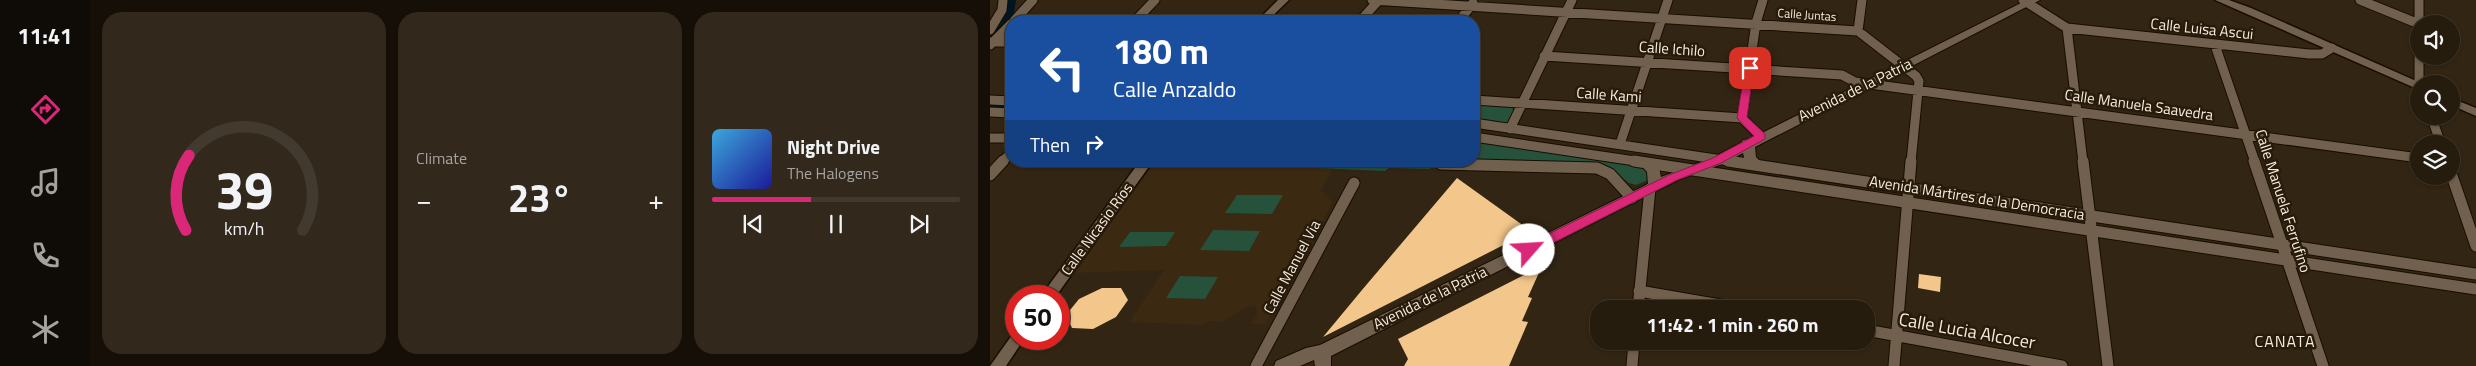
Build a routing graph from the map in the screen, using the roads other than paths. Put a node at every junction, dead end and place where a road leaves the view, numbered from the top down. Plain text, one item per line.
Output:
1 (1003, 0) edge
2 (1033, 0) edge
3 (1155, 0) edge
4 (1284, 0) edge
5 (1372, 0) edge
6 (1378, 0) edge
7 (1572, 0) edge
8 (1668, 0) edge
9 (1763, 0) edge
10 (1862, 0) edge
11 (2220, 0) edge
12 (2241, 0) edge
13 (2360, 0) edge
14 (2419, 0) edge
15 (2027, 1) edge
16 (1473, 3) edge
17 (1565, 12) junction
18 (1018, 15) edge
19 (1141, 15) edge
20 (1268, 15) edge
21 (1365, 15) edge
22 (1464, 15) edge
23 (2418, 15) edge
24 (1660, 18) junction
25 (2410, 21) edge
26 (1756, 23) junction
27 (2067, 28) junction
28 (990, 30) edge
29 (1005, 30) edge
30 (1858, 31) junction
31 (1005, 42) edge
32 (991, 43) edge
33 (2215, 44) junction
34 (2332, 48) junction
35 (1544, 56) junction
36 (1646, 61) junction
37 (1900, 64) junction
38 (1750, 68) junction
39 (2410, 79) edge
40 (2410, 80) edge
41 (1861, 83) junction
42 (1918, 90) junction
43 (990, 100) edge
44 (1480, 100) edge
45 (2460, 100) edge
46 (1005, 101) edge
47 (1522, 103) junction
48 (2460, 105) edge
49 (2476, 107) edge
50 (1631, 110) junction
51 (2077, 111) junction
52 (990, 112) edge
53 (2476, 112) edge
54 (1005, 113) edge
55 (1742, 118) junction
56 (1480, 125) edge
57 (1510, 129) junction
58 (1758, 134) junction
59 (2246, 134) junction
60 (1480, 137) edge
61 (990, 138) edge
62 (1005, 138) edge
63 (1748, 143) junction
64 (1620, 144) junction
65 (2410, 157) edge
66 (1005, 159) edge
67 (1710, 159) junction
68 (1646, 163) junction
69 (1480, 165) edge
70 (1143, 167) edge
71 (1759, 167) junction
72 (1696, 170) junction
73 (1677, 173) junction
74 (990, 176) edge
75 (1354, 183) dead end
76 (2455, 185) edge
77 (1652, 188) junction
78 (1908, 189) junction
79 (1632, 198) junction
80 (1906, 202) junction
81 (2090, 216) junction
82 (2091, 231) junction
83 (2282, 245) junction
84 (2476, 246) edge
85 (2287, 261) junction
86 (2476, 274) edge
87 (1056, 285) edge
88 (2476, 289) edge
89 (1640, 291) junction
90 (1639, 300) edge
91 (1692, 300) edge
92 (1875, 332) edge
93 (1897, 336) junction
94 (1009, 350) edge
95 (1633, 350) edge
96 (1322, 359) edge
97 (997, 366) edge
98 (1256, 366) edge
99 (1282, 366) edge
100 (1632, 366) edge
101 (1894, 366) edge
102 (2062, 366) edge
103 (2108, 366) edge
104 (2323, 366) edge

1 - 28 street
2 - 18 street
3 - 19 street
4 - 20 street
5 - 6 street, Calle Juntas
6 - 16 street, Calle Juntas
6 - 21 street
7 - 17 street
8 - 24 street
9 - 26 street
10 - 30 street
11 - 34 street
12 - 39 street
13 - 25 street
14 - 23 street
15 - 27 street
15 - 37 main road, Avenida de la Patria
16 - 17 street, Calle Juntas
16 - 22 street
17 - 24 street, Calle Juntas
17 - 35 street
24 - 26 street, Calle Juntas
24 - 36 street
26 - 30 street, Calle Juntas
26 - 38 street
27 - 33 street, Calle Luisa Ascui
27 - 51 street
29 - 32 street
30 - 37 street
31 - 32 street
33 - 34 street, Calle Luisa Ascui
33 - 59 street, Calle Manuela Ferrufino
34 - 40 street
35 - 36 street, Calle Ichilo
35 - 47 street
36 - 38 street, Calle Ichilo
36 - 50 street
37 - 41 main road, Avenida de la Patria
37 - 42 street
38 - 41 street, Calle Ichilo
38 - 55 street
41 - 42 street, Calle Manuela Saavedra
41 - 58 main road, Avenida de la Patria
42 - 51 street, Calle Manuela Saavedra
42 - 78 street
43 - 46 street
44 - 47 street, Calle Kami
45 - 49 street
47 - 50 street, Calle Kami
47 - 57 street
48 - 53 street
50 - 55 street, Calle Kami
50 - 64 street
51 - 59 street, Calle Manuela Saavedra
51 - 81 street
52 - 54 street
55 - 58 street
56 - 57 street, Avenida Mártires de la Democracia
57 - 64 street, Avenida Mártires de la Democracia
58 - 63 main road, Avenida de la Patria
58 - 67 main road, Avenida de la Patria
59 - 65 street, Calle Manuela Saavedra
59 - 83 street, Calle Manuela Ferrufino
60 - 68 street
61 - 62 street
63 - 67 main road, Avenida de la Patria
63 - 71 main road
64 - 67 street, Avenida Mártires de la Democracia
66 - 74 street
67 - 71 street, Avenida Mártires de la Democracia
67 - 72 main road, Avenida de la Patria
67 - 73 main road, Avenida de la Patria
68 - 73 street
68 - 77 main road
69 - 79 street
70 - 87 street, Calle Nicasio Ríos
71 - 78 street, Avenida Mártires de la Democracia
72 - 73 main road, Avenida de la Patria
72 - 80 street, Avenida Mártires de la Democracia
73 - 77 main road, Avenida de la Patria
75 - 98 street, Calle Manuel Via
76 - 84 street
77 - 79 main road, Avenida de la Patria
77 - 89 street
78 - 80 street
78 - 81 street, Avenida Mártires de la Democracia
79 - 96 main road, Avenida de la Patria
80 - 82 street, Avenida Mártires de la Democracia
80 - 93 street
81 - 82 street
81 - 83 street, Avenida Mártires de la Democracia
82 - 85 street, Avenida Mártires de la Democracia
82 - 103 street
83 - 85 street, Calle Manuela Ferrufino
83 - 86 street, Avenida Mártires de la Democracia
85 - 88 street, Avenida Mártires de la Democracia
85 - 104 street, Calle Manuela Ferrufino
89 - 90 street
89 - 91 street
92 - 93 street, Calle Lucia Alcocer
93 - 101 street
93 - 102 street, Calle Lucia Alcocer
94 - 97 street
95 - 100 street
96 - 99 main road, Avenida de la Patria

